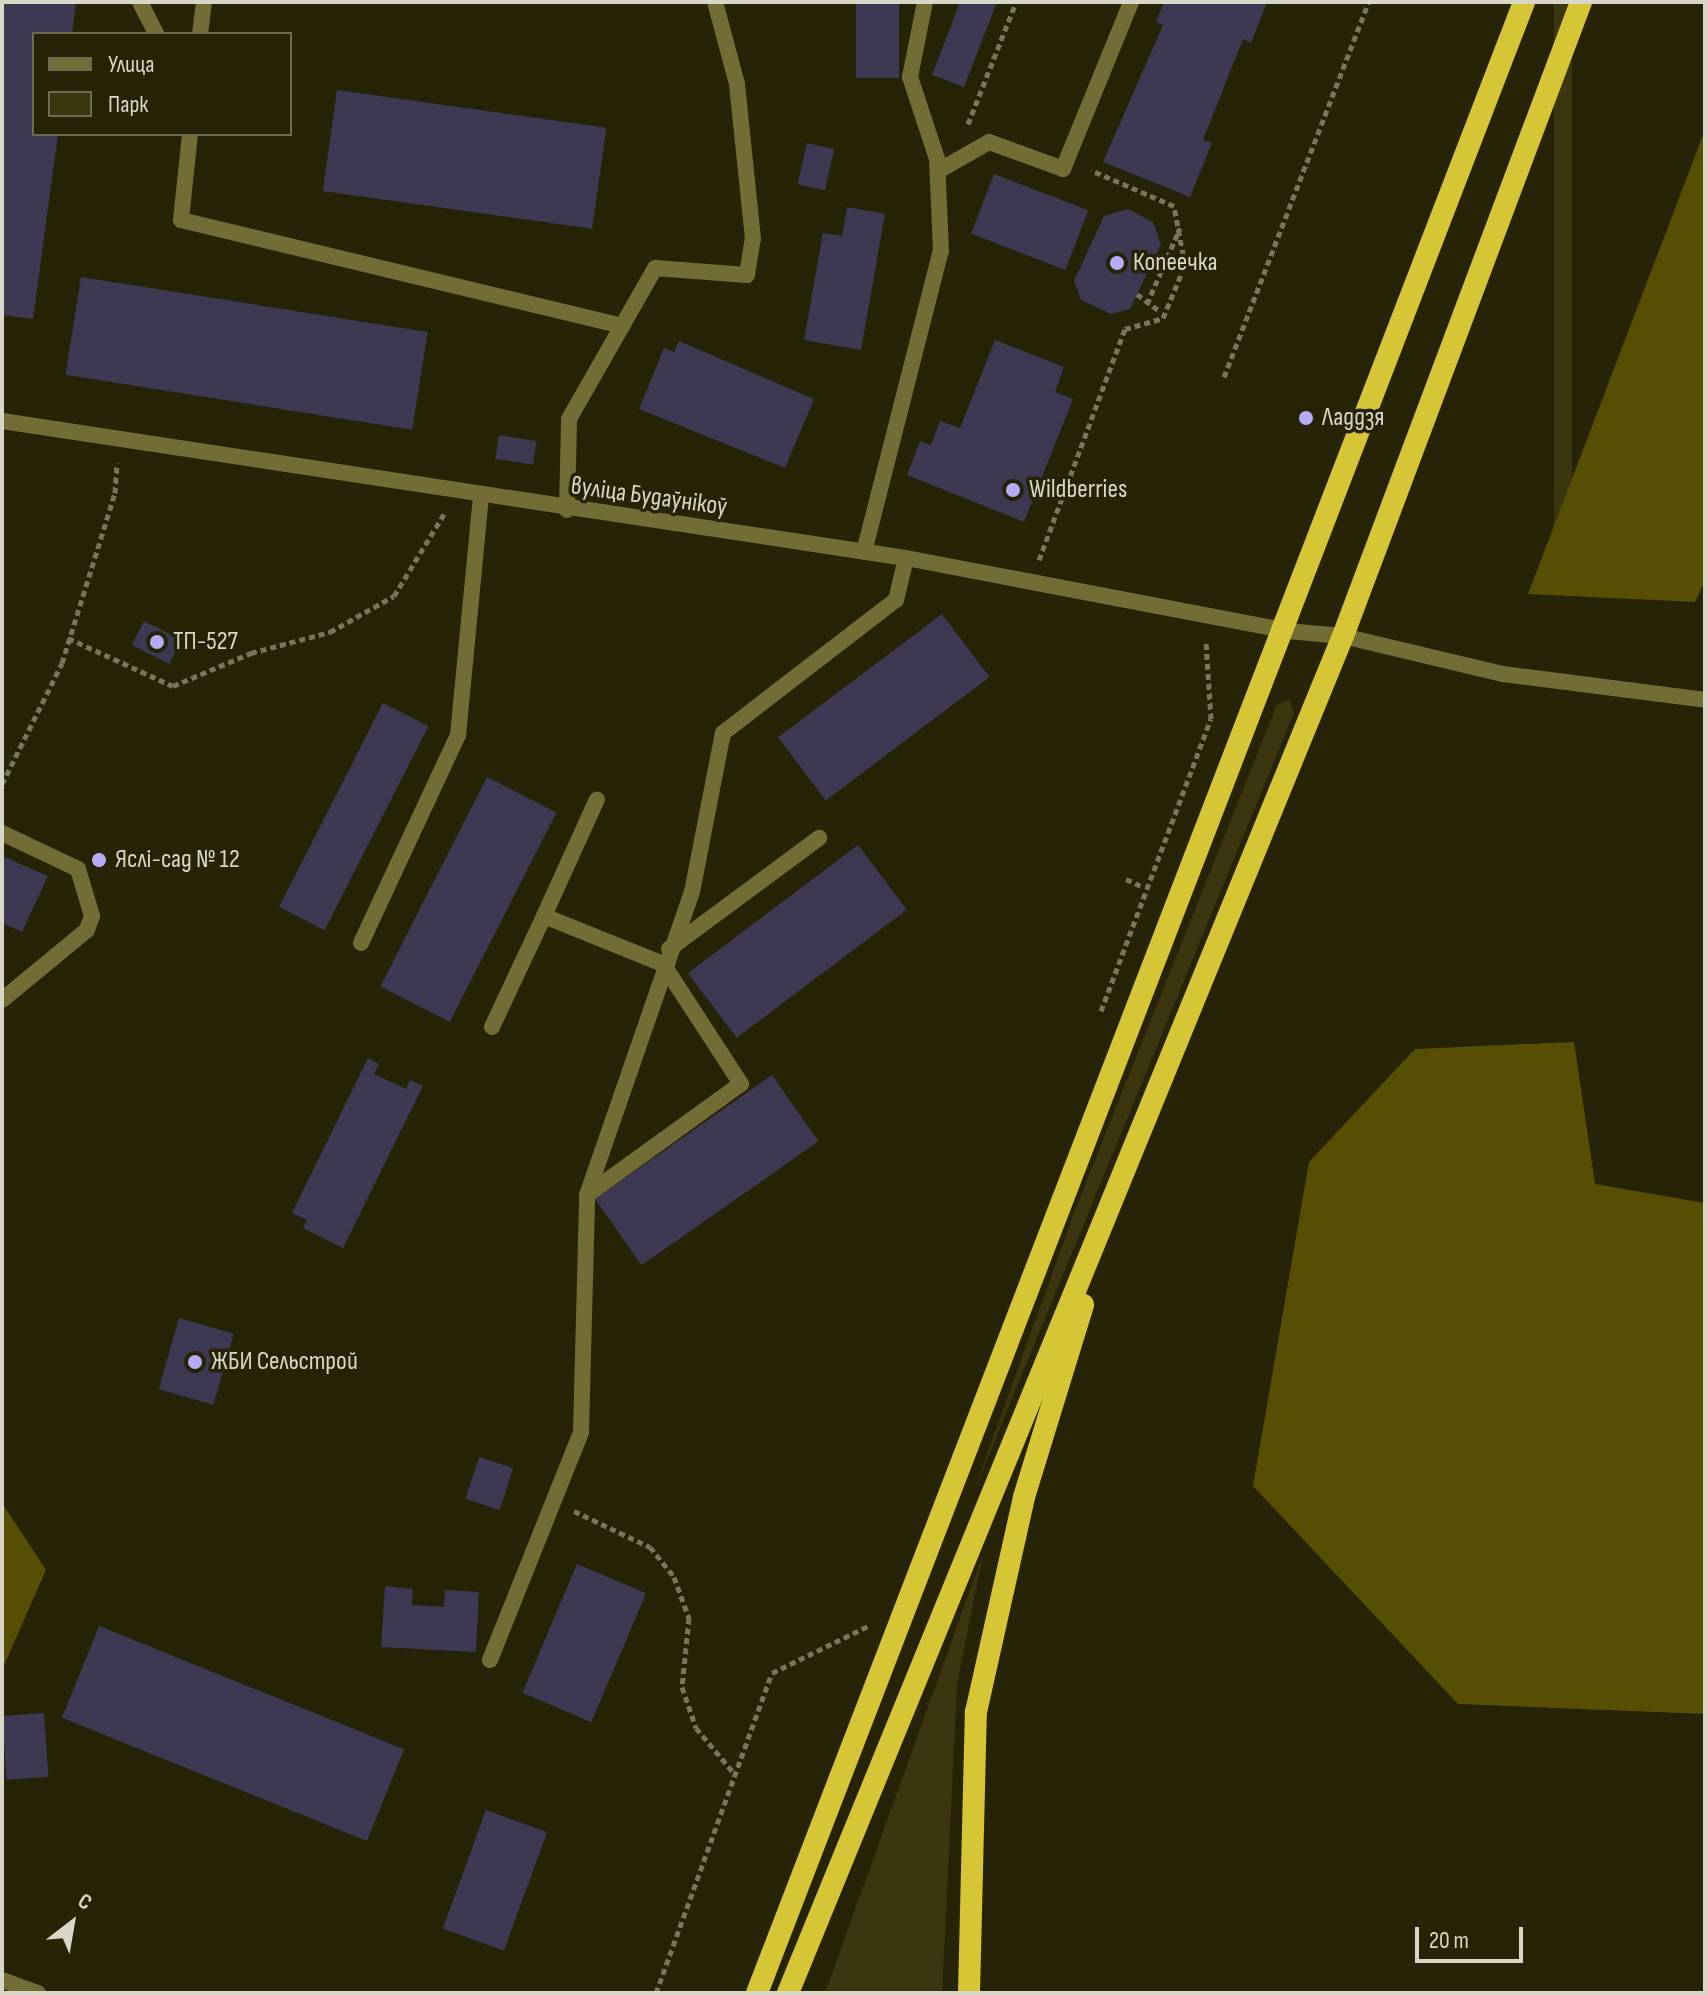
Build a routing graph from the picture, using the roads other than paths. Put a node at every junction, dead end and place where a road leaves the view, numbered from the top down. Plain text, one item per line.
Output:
1 (140, 2) edge
2 (204, 2) edge
3 (715, 2) edge
4 (925, 2) edge
5 (1131, 2) edge
6 (1524, 2) edge
7 (1581, 2) edge
8 (155, 32) edge
9 (200, 32) edge
10 (190, 136) edge
11 (938, 171) junction
12 (622, 326) junction
13 (2, 421) edge
14 (480, 505) junction
15 (567, 510) junction
16 (864, 552) junction
17 (906, 558) junction
18 (1287, 631) junction
19 (1343, 636) junction
20 (1705, 700) edge
21 (597, 799) dead end
22 (2, 833) edge
23 (819, 838) dead end
24 (544, 916) junction
25 (361, 943) dead end
26 (665, 957) junction
27 (2, 1000) edge
28 (492, 1027) dead end
29 (587, 1195) junction
30 (1116, 1199) junction
31 (490, 1660) dead end
32 (2, 1980) edge
33 (38, 1993) edge
34 (757, 1993) edge
35 (788, 1993) edge
36 (969, 1993) edge

1 - 8 street
2 - 9 street
3 - 12 street
4 - 11 street
5 - 11 street
6 - 18 highway
7 - 19 highway
10 - 12 street
11 - 16 street
12 - 15 street
13 - 14 street, вуліца Будаўнікоў
14 - 15 street, вуліца Будаўнікоў
14 - 25 street
15 - 16 street, вуліца Будаўнікоў
16 - 17 street, вуліца Будаўнікоў
17 - 18 street, вуліца Будаўнікоў
17 - 26 street
18 - 19 street, вуліца Будаўнікоў
18 - 34 highway
19 - 20 street, вуліца Будаўнікоў
19 - 30 highway
21 - 24 street
22 - 27 street
23 - 26 street
24 - 26 street
24 - 28 street
26 - 29 street
26 - 29 street
29 - 31 street
30 - 35 highway
30 - 36 highway
32 - 33 street

